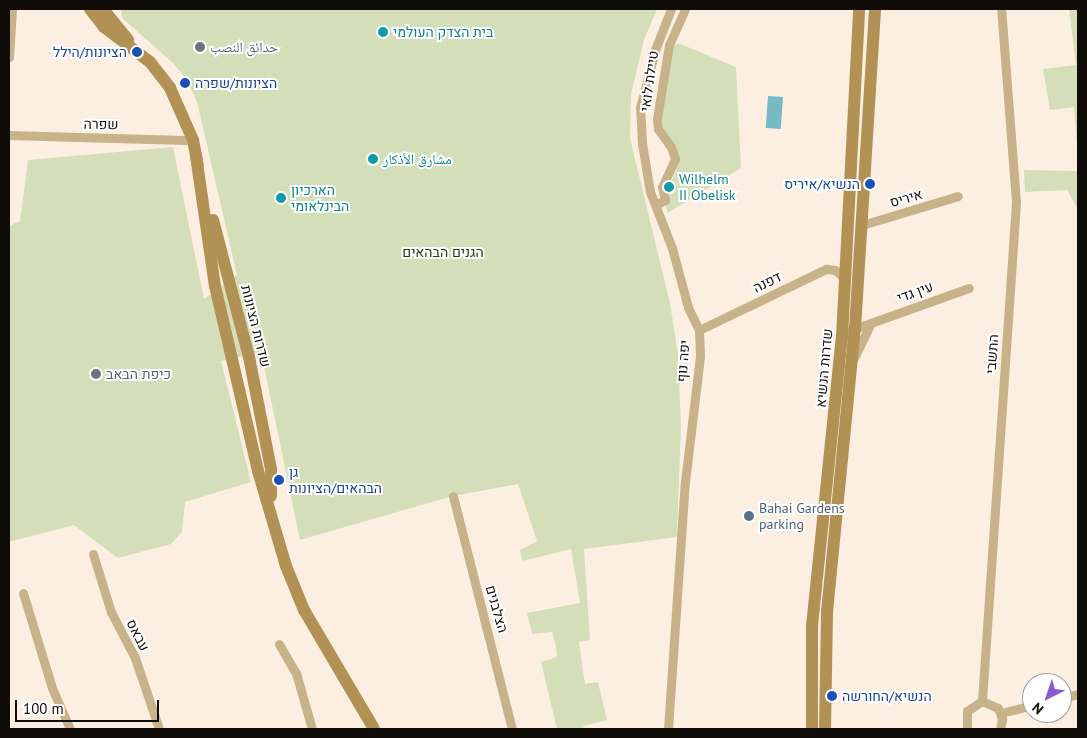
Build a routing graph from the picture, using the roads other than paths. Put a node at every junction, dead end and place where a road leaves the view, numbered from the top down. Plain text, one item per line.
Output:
1 (12, 9) edge
2 (90, 9) edge
3 (103, 9) edge
4 (670, 9) edge
5 (685, 9) edge
6 (859, 9) edge
7 (875, 9) edge
8 (1002, 9) edge
9 (135, 50) junction
10 (9, 57) edge
11 (9, 135) edge
12 (193, 140) junction
13 (958, 196) dead end
14 (655, 205) junction
15 (862, 225) junction
16 (845, 279) junction
17 (968, 288) dead end
18 (871, 322) junction
19 (855, 328) junction
20 (699, 330) junction
21 (842, 337) junction
22 (852, 361) junction
23 (453, 496) dead end
24 (93, 554) dead end
25 (23, 593) dead end
26 (279, 644) dead end
27 (982, 701) junction
28 (1022, 708) edge
29 (1001, 713) junction
30 (70, 729) edge
31 (159, 729) edge
32 (312, 729) edge
33 (374, 729) edge
34 (512, 729) edge
35 (668, 729) edge
36 (812, 729) edge
37 (825, 729) edge
38 (967, 729) edge
39 (1000, 729) edge

1 - 10 street
2 - 3 street
2 - 9 street, שדרות הציונות
3 - 9 street, שדרות הציונות
4 - 14 street, יפה נוף
5 - 14 street, טיילת לואי
6 - 16 street, שדרות הנשיא
7 - 15 street, שדרות הנשיא
8 - 27 street, התשבי
9 - 12 street, שדרות הציונות
11 - 12 street, שפרה
12 - 33 street, שדרות הציונות
13 - 15 street, איריס
14 - 20 street, יפה נוף
15 - 19 street, שדרות הנשיא
16 - 20 street, דפנה
16 - 21 street, שדרות הנשיא
17 - 18 street, עין גדי
18 - 19 street, עין גדי
18 - 22 street
19 - 21 street, עין גדי
19 - 22 street, שדרות הנשיא
20 - 35 street, יפה נוף
21 - 36 street, שדרות הנשיא
22 - 37 street, שדרות הנשיא
23 - 34 street, הצלבנים
24 - 31 street, עבאס
25 - 30 street
26 - 32 street
27 - 29 street
27 - 38 street
28 - 29 street
29 - 39 street

